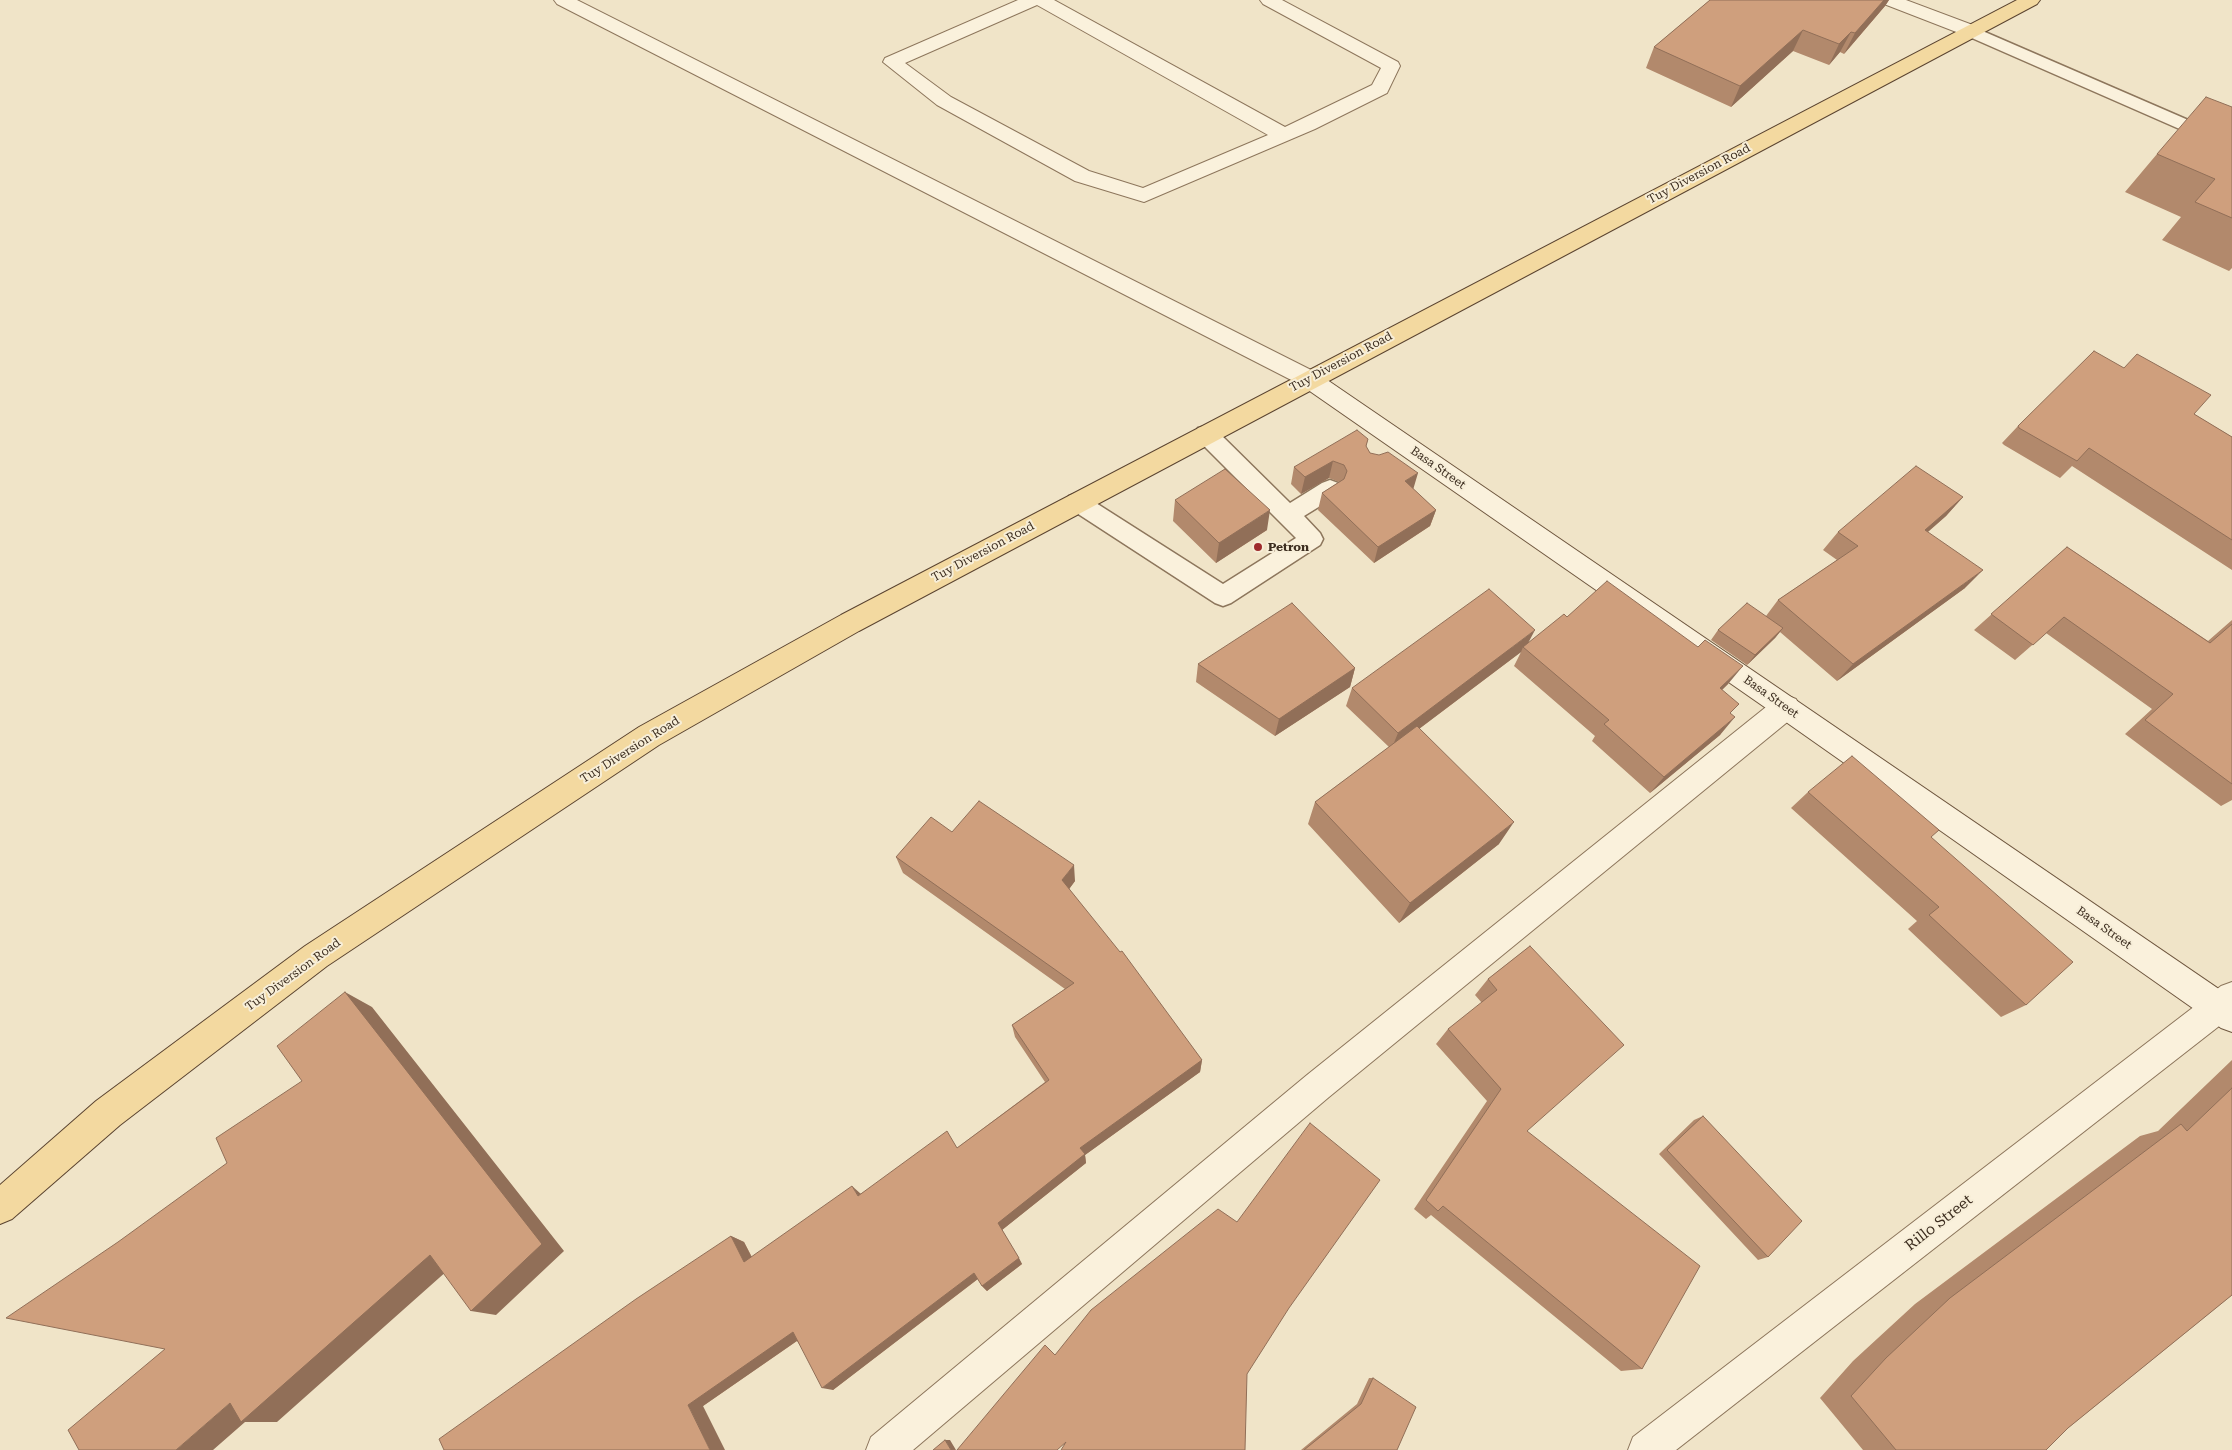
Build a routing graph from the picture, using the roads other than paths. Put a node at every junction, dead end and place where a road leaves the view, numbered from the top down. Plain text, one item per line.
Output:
1 (563, 0) edge
2 (984, 0) edge
3 (1033, 0) edge
4 (1041, 0) edge
5 (1269, 0) edge
6 (1890, 0) edge
7 (2031, 0) edge
8 (997, 16) junction
9 (1971, 31) junction
10 (1284, 135) junction
11 (2232, 146) edge
12 (1309, 379) junction
13 (1206, 434) junction
14 (1404, 444) junction
15 (1381, 458) edge
16 (1330, 489) edge
17 (1077, 502) junction
18 (1288, 514) junction
19 (1786, 708) junction
20 (2228, 1007) edge
21 (0, 1207) edge
22 (884, 1450) edge
23 (1646, 1450) edge

1 - 12 street, Basa Street
2 - 8 street
3 - 8 street
4 - 10 street
5 - 10 street
6 - 9 street
7 - 9 main road, Tuy Diversion Road
8 - 10 street
9 - 11 lane
9 - 12 main road, Tuy Diversion Road
12 - 13 main road, Tuy Diversion Road
12 - 14 street, Basa Street
13 - 17 main road, Tuy Diversion Road
13 - 18 lane
14 - 15 lane
14 - 19 street, Basa Street
16 - 18 lane
17 - 18 lane
17 - 21 main road, Tuy Diversion Road
19 - 20 street, Basa Street
19 - 22 street
20 - 23 street, Rillo Street

